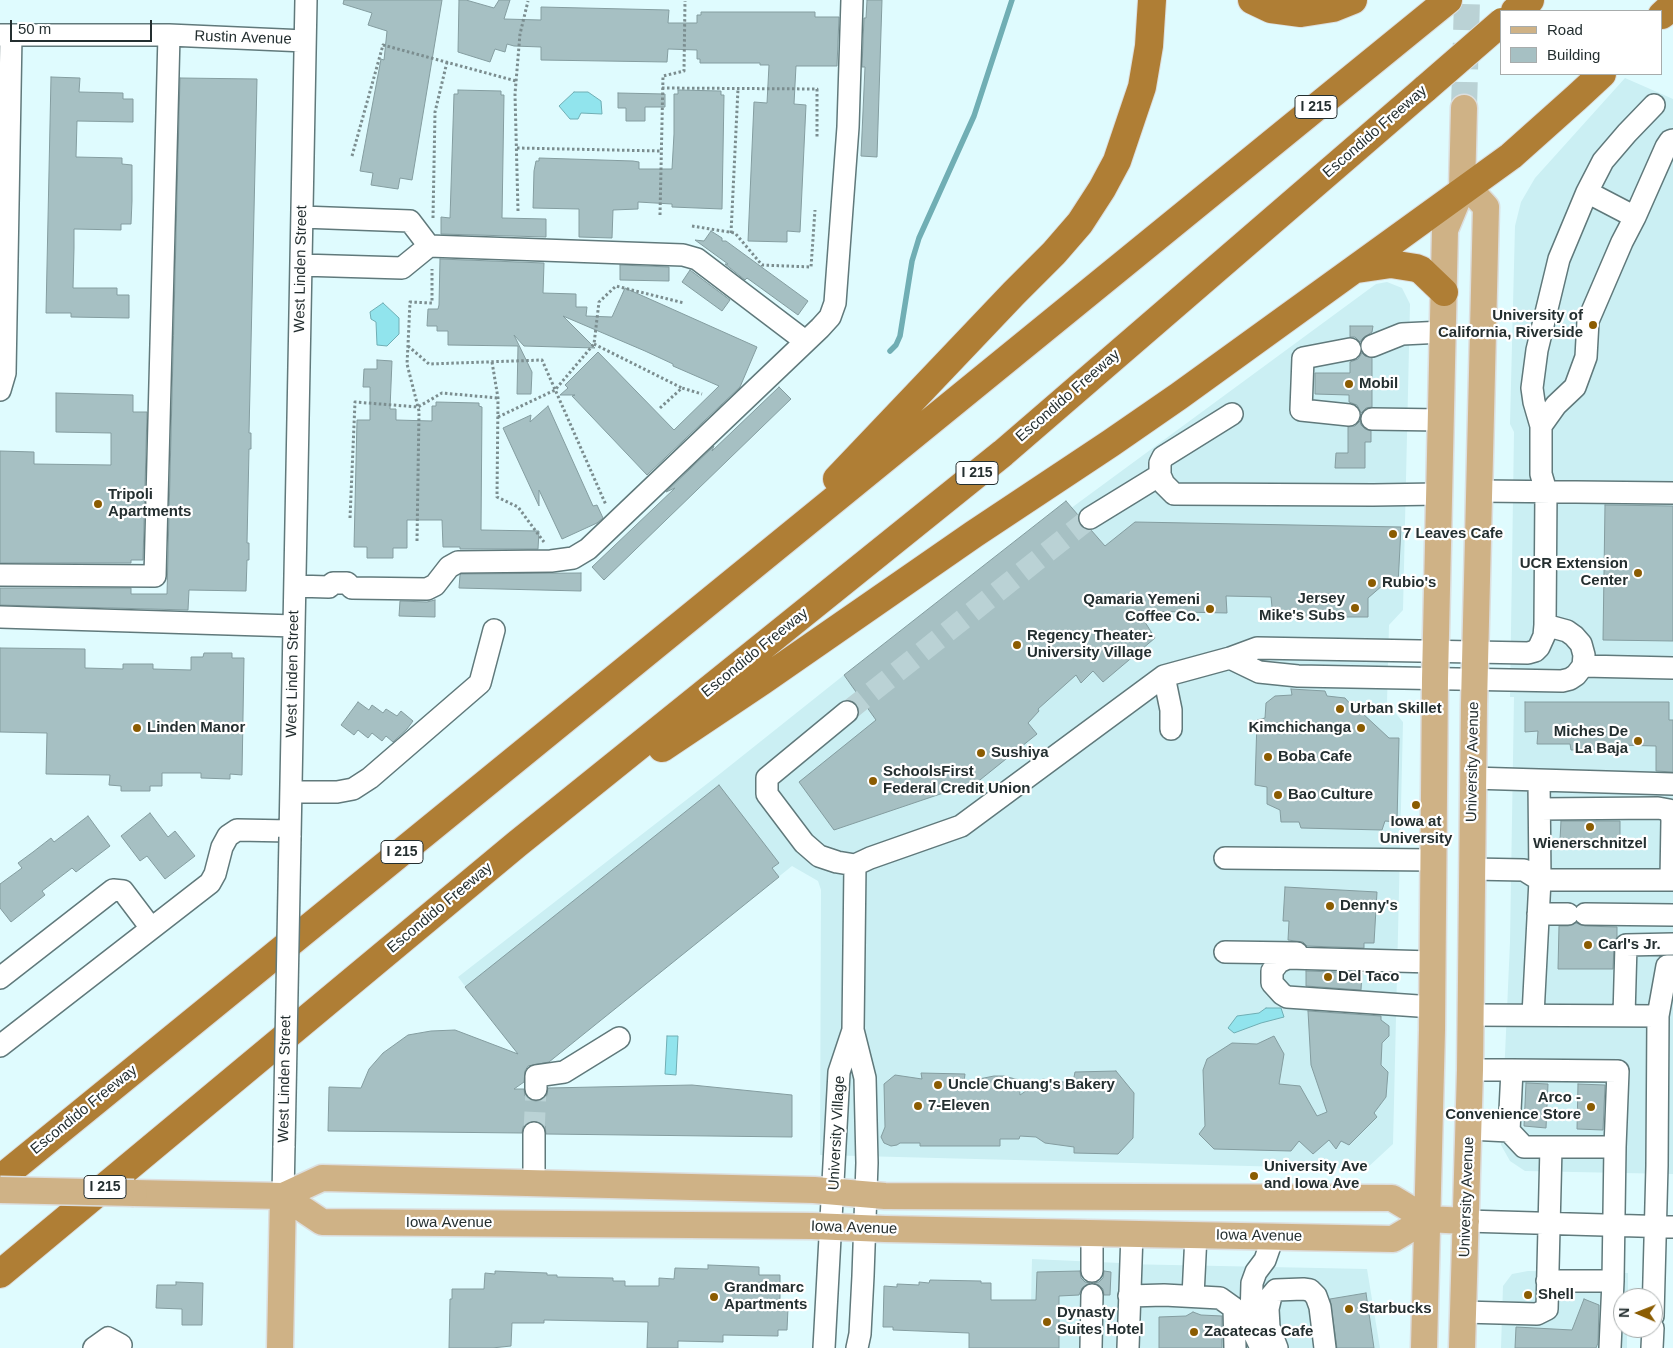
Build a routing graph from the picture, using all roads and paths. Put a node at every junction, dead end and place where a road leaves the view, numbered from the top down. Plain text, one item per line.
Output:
1 (306, 0) edge
2 (852, 0) edge
3 (1152, 0) edge
4 (1252, 0) edge
5 (1353, 0) edge
6 (1530, 0) edge
7 (528, 1) dead end
8 (685, 1) edge
9 (1673, 4) edge
10 (1438, 8) edge
11 (1516, 10) edge
12 (1663, 15) edge
13 (1500, 24) edge
14 (6, 35) edge
15 (169, 35) junction
16 (305, 41) junction
17 (447, 62) junction
18 (1601, 75) edge
19 (516, 81) junction
20 (662, 88) junction
21 (738, 89) junction
22 (1654, 105) dead end
23 (1464, 108) tunnel mouth
24 (817, 138) dead end
25 (1673, 140) edge
26 (517, 148) junction
27 (661, 151) junction
28 (352, 156) dead end
29 (1462, 189) junction
30 (1587, 192) junction
31 (815, 210) dead end
32 (518, 211) dead end
33 (660, 215) dead end
34 (302, 216) junction
35 (1635, 217) junction
36 (4, 219) edge
37 (692, 226) dead end
38 (731, 233) junction
39 (432, 246) junction
40 (302, 265) junction
41 (1353, 269) junction
42 (1444, 292) junction
43 (684, 303) dead end
44 (1443, 332) junction
45 (805, 341) junction
46 (594, 344) junction
47 (408, 345) junction
48 (1372, 346) dead end
49 (1350, 349) dead end
50 (492, 362) junction
51 (682, 388) junction
52 (0, 390) edge
53 (555, 390) junction
54 (702, 394) dead end
55 (498, 398) junction
56 (418, 407) junction
57 (660, 408) dead end
58 (1232, 414) dead end
59 (1348, 416) dead end
60 (498, 417) junction
61 (1372, 419) dead end
62 (1441, 420) junction
63 (1542, 426) junction
64 (1160, 475) junction
65 (1479, 490) junction
66 (1546, 491) junction
67 (1439, 494) junction
68 (1673, 494) edge
69 (606, 505) dead end
70 (350, 518) dead end
71 (1090, 518) tunnel mouth
72 (417, 541) dead end
73 (547, 546) dead end
74 (756, 564) junction
75 (0, 575) edge
76 (295, 586) junction
77 (0, 617) edge
78 (1545, 625) junction
79 (294, 626) junction
80 (494, 630) dead end
81 (1436, 651) junction
82 (1475, 652) junction
83 (1230, 658) junction
84 (1582, 666) junction
85 (1673, 668) edge
86 (1164, 676) junction
87 (1436, 679) junction
88 (1474, 679) junction
89 (847, 712) tunnel mouth
90 (1171, 729) dead end
91 (1472, 778) junction
92 (1539, 781) junction
93 (1673, 784) edge
94 (291, 792) junction
95 (1540, 809) junction
96 (290, 834) junction
97 (517, 844) junction
98 (1225, 858) dead end
99 (1434, 860) junction
100 (855, 865) junction
101 (1472, 869) junction
102 (1540, 880) junction
103 (1672, 880) edge
104 (1538, 914) junction
105 (1673, 915) edge
106 (151, 928) junction
107 (1673, 944) edge
108 (1432, 959) junction
109 (1673, 966) edge
110 (1272, 971) junction
111 (0, 978) edge
112 (1432, 1007) junction
113 (1471, 1015) junction
114 (1533, 1015) junction
115 (1624, 1016) junction
116 (1658, 1016) junction
117 (853, 1030) junction
118 (619, 1038) dead end
119 (0, 1046) edge
120 (1470, 1070) junction
121 (1512, 1070) junction
122 (536, 1089) tunnel mouth
123 (1469, 1129) junction
124 (1509, 1131) junction
125 (534, 1133) tunnel mouth
126 (1551, 1147) junction
127 (1615, 1147) junction
128 (1665, 1166) edge
129 (0, 1179) edge
130 (534, 1183) junction
131 (0, 1190) edge
132 (833, 1192) junction
133 (867, 1194) junction
134 (283, 1196) junction
135 (1427, 1219) junction
136 (1466, 1221) junction
137 (1549, 1223) junction
138 (1615, 1226) junction
139 (831, 1227) junction
140 (1664, 1227) edge
141 (866, 1228) junction
142 (1092, 1232) junction
143 (1132, 1234) junction
144 (1196, 1235) junction
145 (1273, 1237) junction
146 (1092, 1271) dead end
147 (0, 1274) edge
148 (1547, 1280) junction
149 (1613, 1281) junction
150 (1656, 1288) edge
151 (1092, 1295) dead end
152 (1129, 1296) junction
153 (1193, 1296) junction
154 (1463, 1312) junction
155 (94, 1348) edge
156 (120, 1348) edge
157 (280, 1348) edge
158 (824, 1348) edge
159 (856, 1348) edge
160 (1091, 1348) edge
161 (1128, 1348) edge
162 (1235, 1348) edge
163 (1261, 1348) edge
164 (1277, 1348) edge
165 (1325, 1348) edge
166 (1424, 1348) edge
167 (1462, 1348) edge
168 (1610, 1348) edge

1 - 16 street, West Linden Street
2 - 45 street
3 - 74 highway
4 - 5 highway
6 - 11 highway
7 - 19 path
8 - 20 path
9 - 12 highway
10 - 74 highway, Escondido Freeway / I 215
13 - 97 highway, Escondido Freeway / I 215, bridge
14 - 15 street, Rustin Avenue
14 - 36 street
15 - 16 street, Rustin Avenue
15 - 75 street
16 - 34 street, West Linden Street
17 - 19 path
17 - 28 path
17 - 39 path
18 - 29 highway
19 - 26 path
20 - 21 path
20 - 27 path
21 - 24 path
21 - 38 path
22 - 30 street
23 - 29 main road
25 - 35 street
26 - 27 path
26 - 32 path
27 - 33 path
29 - 41 highway
29 - 42 main road
29 - 65 main road, University Avenue
30 - 35 street
30 - 63 street
31 - 38 path
34 - 39 street
34 - 40 street, West Linden Street
35 - 63 street
36 - 52 street
37 - 38 path
39 - 40 street
39 - 45 street
39 - 47 path
40 - 76 street, West Linden Street
41 - 42 highway
41 - 97 highway
42 - 44 main road
43 - 46 path
44 - 48 street
44 - 62 main road
45 - 76 street
46 - 51 path
46 - 53 path
47 - 50 path
47 - 56 path
49 - 59 street
50 - 53 path
50 - 55 path
51 - 54 path
51 - 57 path
53 - 60 path
53 - 69 path
55 - 56 path
55 - 60 path
56 - 70 path
56 - 72 path
58 - 64 street
60 - 73 path
61 - 62 street
62 - 67 main road
63 - 66 street
64 - 67 street
64 - 71 street
65 - 66 street
65 - 82 main road, University Avenue
66 - 68 street
66 - 78 street
67 - 81 main road
74 - 129 highway, Escondido Freeway / I 215
76 - 79 street, West Linden Street
77 - 79 street
78 - 82 street
78 - 84 street
79 - 94 street, West Linden Street
80 - 94 street
81 - 82 street
81 - 83 street
81 - 87 main road
82 - 88 main road, University Avenue
83 - 86 street
83 - 87 street
84 - 85 street
84 - 88 street
86 - 90 street
86 - 100 street
87 - 88 street
87 - 99 main road
88 - 91 main road, University Avenue
89 - 100 street
91 - 92 street
91 - 101 main road, University Avenue
92 - 93 street
92 - 95 street
94 - 96 street, West Linden Street
95 - 102 street
95 - 103 street
96 - 106 street
96 - 134 street, West Linden Street, bridge
97 - 147 highway, Escondido Freeway / I 215
98 - 99 street
99 - 108 main road
100 - 117 street
101 - 102 street
101 - 113 main road, University Avenue
102 - 103 street
102 - 104 street
104 - 105 street
104 - 114 street
106 - 111 street
106 - 119 street
107 - 115 street
108 - 110 street
108 - 110 street
108 - 112 main road
109 - 116 street
110 - 112 street
112 - 135 main road
113 - 114 street
113 - 120 main road, University Avenue
114 - 115 street
115 - 116 street
116 - 128 street
117 - 132 street, University Village
117 - 133 street, University Village
118 - 122 street
120 - 121 street
120 - 123 main road, University Avenue
121 - 124 street
121 - 127 street
123 - 124 street
123 - 136 main road, University Avenue
124 - 126 street
125 - 130 street
126 - 127 street
126 - 137 street
127 - 138 street
128 - 140 street
130 - 132 main road
130 - 134 main road
131 - 134 main road, bridge
132 - 133 main road
132 - 139 street, University Village
133 - 135 main road
133 - 141 street, University Village
134 - 139 main road, Iowa Avenue
134 - 157 main road, West Linden Street
135 - 136 main road
135 - 145 main road, Iowa Avenue
135 - 166 main road
136 - 137 street
136 - 154 main road, University Avenue
137 - 138 street
137 - 148 street
138 - 140 street
138 - 149 street
139 - 141 main road, Iowa Avenue
139 - 158 street, University Village
140 - 150 street
141 - 142 main road, Iowa Avenue
141 - 159 street, University Village
142 - 143 main road, Iowa Avenue
142 - 146 street
143 - 144 main road, Iowa Avenue
143 - 152 street
144 - 145 main road, Iowa Avenue
144 - 153 street
145 - 163 street
148 - 149 street
148 - 154 street
149 - 168 street
151 - 160 street
152 - 153 street
152 - 161 street
153 - 162 street
154 - 167 main road, University Avenue
155 - 156 street
164 - 165 street

